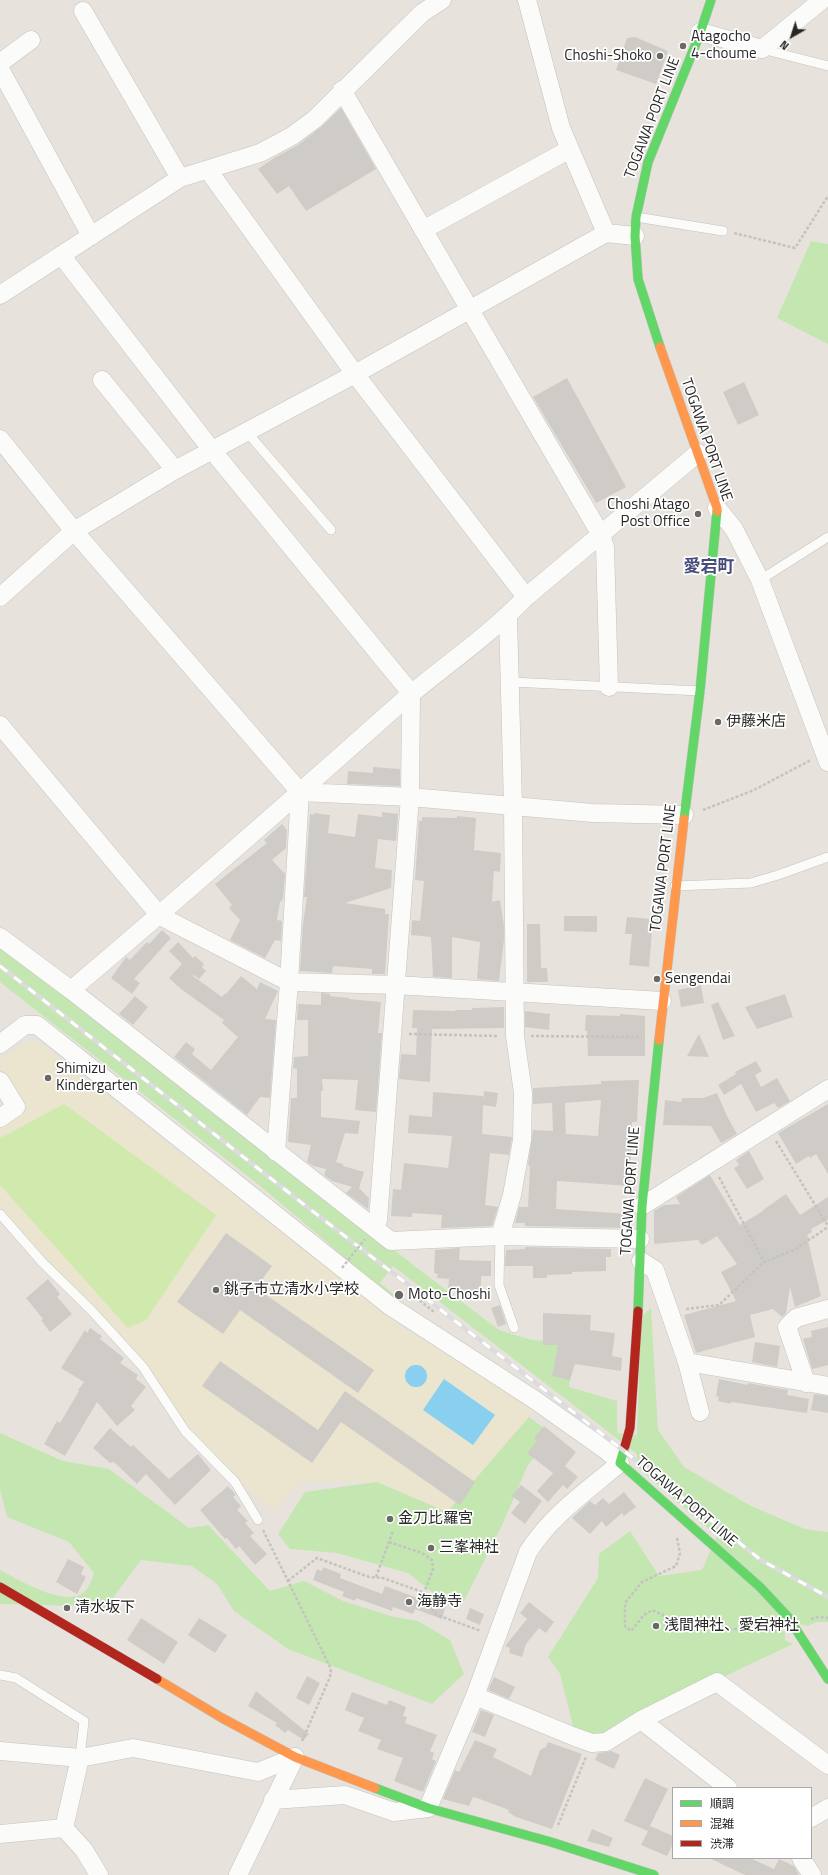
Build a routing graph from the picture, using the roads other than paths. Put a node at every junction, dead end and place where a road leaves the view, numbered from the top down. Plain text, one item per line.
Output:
1 (442, 0) edge
2 (527, 0) edge
3 (711, 0) edge
4 (822, 0) edge
5 (84, 11) dead end
6 (700, 32) junction
7 (31, 40) dead end
8 (762, 49) junction
9 (0, 63) edge
10 (828, 66) edge
11 (0, 69) edge
12 (342, 90) junction
13 (570, 149) junction
14 (208, 170) junction
15 (180, 178) junction
16 (636, 217) junction
17 (423, 230) junction
18 (723, 231) road end
19 (606, 234) junction
20 (91, 236) junction
21 (635, 236) junction
22 (61, 255) junction
23 (0, 295) edge
24 (469, 309) junction
25 (355, 374) junction
26 (102, 380) dead end
27 (246, 431) junction
28 (0, 439) edge
29 (211, 449) junction
30 (698, 453) junction
31 (174, 470) junction
32 (717, 508) junction
33 (331, 530) dead end
34 (74, 531) junction
35 (601, 535) junction
36 (828, 537) edge
37 (760, 580) junction
38 (0, 597) edge
39 (526, 598) junction
40 (508, 616) junction
41 (511, 682) junction
42 (609, 687) junction
43 (700, 691) junction
44 (412, 693) junction
45 (0, 725) edge
46 (827, 755) edge
47 (300, 792) junction
48 (410, 798) junction
49 (513, 806) junction
50 (684, 815) junction
51 (828, 857) edge
52 (675, 886) junction
53 (160, 916) junction
54 (0, 937) edge
55 (289, 982) junction
56 (396, 985) junction
57 (71, 990) junction
58 (516, 992) junction
59 (662, 1001) junction
60 (0, 1044) edge
61 (0, 1080) edge
62 (828, 1088) edge
63 (0, 1118) edge
64 (276, 1152) junction
65 (642, 1206) junction
66 (0, 1214) edge
67 (370, 1233) junction
68 (500, 1236) junction
69 (640, 1239) junction
70 (641, 1261) junction
71 (828, 1309) edge
72 (514, 1328) dead end
73 (687, 1362) junction
74 (806, 1383) junction
75 (828, 1386) edge
76 (700, 1412) dead end
77 (620, 1463) junction
78 (258, 1520) road end
79 (0, 1587) edge
80 (0, 1675) edge
81 (828, 1679) edge
82 (475, 1696) junction
83 (641, 1720) junction
84 (0, 1751) edge
85 (295, 1757) junction
86 (80, 1758) junction
87 (828, 1765) edge
88 (727, 1787) edge
89 (273, 1800) junction
90 (428, 1808) junction
91 (828, 1808) edge
92 (812, 1817) edge
93 (64, 1828) junction
94 (0, 1834) edge
95 (802, 1859) edge
96 (99, 1875) edge
97 (238, 1875) edge
98 (654, 1875) edge
99 (812, 1875) edge

1 - 12 street
2 - 13 street
3 - 6 main road, TOGAWA PORT LINE
4 - 8 street
5 - 15 street
6 - 8 street
6 - 16 main road, TOGAWA PORT LINE
7 - 9 street
8 - 10 lane
11 - 20 street
12 - 14 street
12 - 17 street
13 - 17 street
13 - 19 street
14 - 15 street
14 - 25 street
15 - 20 street
16 - 18 lane
16 - 21 main road, TOGAWA PORT LINE
17 - 24 street
19 - 21 street
19 - 24 street
20 - 22 street
21 - 30 main road, TOGAWA PORT LINE
22 - 23 street
22 - 29 street
24 - 25 street
24 - 35 street
25 - 27 street
25 - 39 street
26 - 31 street
27 - 29 street
27 - 33 lane
28 - 34 street
29 - 31 street
29 - 44 street
30 - 32 main road, TOGAWA PORT LINE
30 - 35 street
31 - 34 street
32 - 37 street
32 - 43 main road, TOGAWA PORT LINE
34 - 38 street
34 - 47 street
35 - 39 street
35 - 42 street
36 - 37 lane
37 - 46 street
39 - 40 street
40 - 41 street
40 - 44 street
41 - 42 lane
41 - 49 street
42 - 43 lane
43 - 50 main road, TOGAWA PORT LINE
44 - 47 street
44 - 48 street
45 - 53 street
47 - 48 street
47 - 53 street
47 - 55 street
48 - 49 street
48 - 56 street
49 - 50 street
49 - 58 street
50 - 52 main road, TOGAWA PORT LINE
51 - 52 lane
52 - 59 main road, TOGAWA PORT LINE
53 - 55 street
53 - 57 street
54 - 57 street
55 - 56 street
55 - 64 street
56 - 58 street
56 - 67 street
57 - 64 street
58 - 59 street
58 - 68 street
59 - 65 main road, TOGAWA PORT LINE
60 - 77 street
61 - 63 street
62 - 65 street
64 - 67 street
65 - 69 main road, TOGAWA PORT LINE
66 - 78 lane
67 - 68 street
68 - 69 street
68 - 72 lane
69 - 70 main road, TOGAWA PORT LINE
70 - 73 street
70 - 77 main road, TOGAWA PORT LINE
71 - 74 street
73 - 74 street
73 - 76 street
74 - 75 street
77 - 81 main road, TOGAWA PORT LINE
77 - 82 street
79 - 85 main road
80 - 86 lane
82 - 83 street
82 - 90 street
83 - 87 street
83 - 88 street
84 - 86 street
85 - 86 street
85 - 89 street
85 - 90 main road
86 - 93 street
89 - 90 street
89 - 97 street
90 - 98 main road
91 - 92 street
93 - 94 street
93 - 96 street
95 - 99 street

